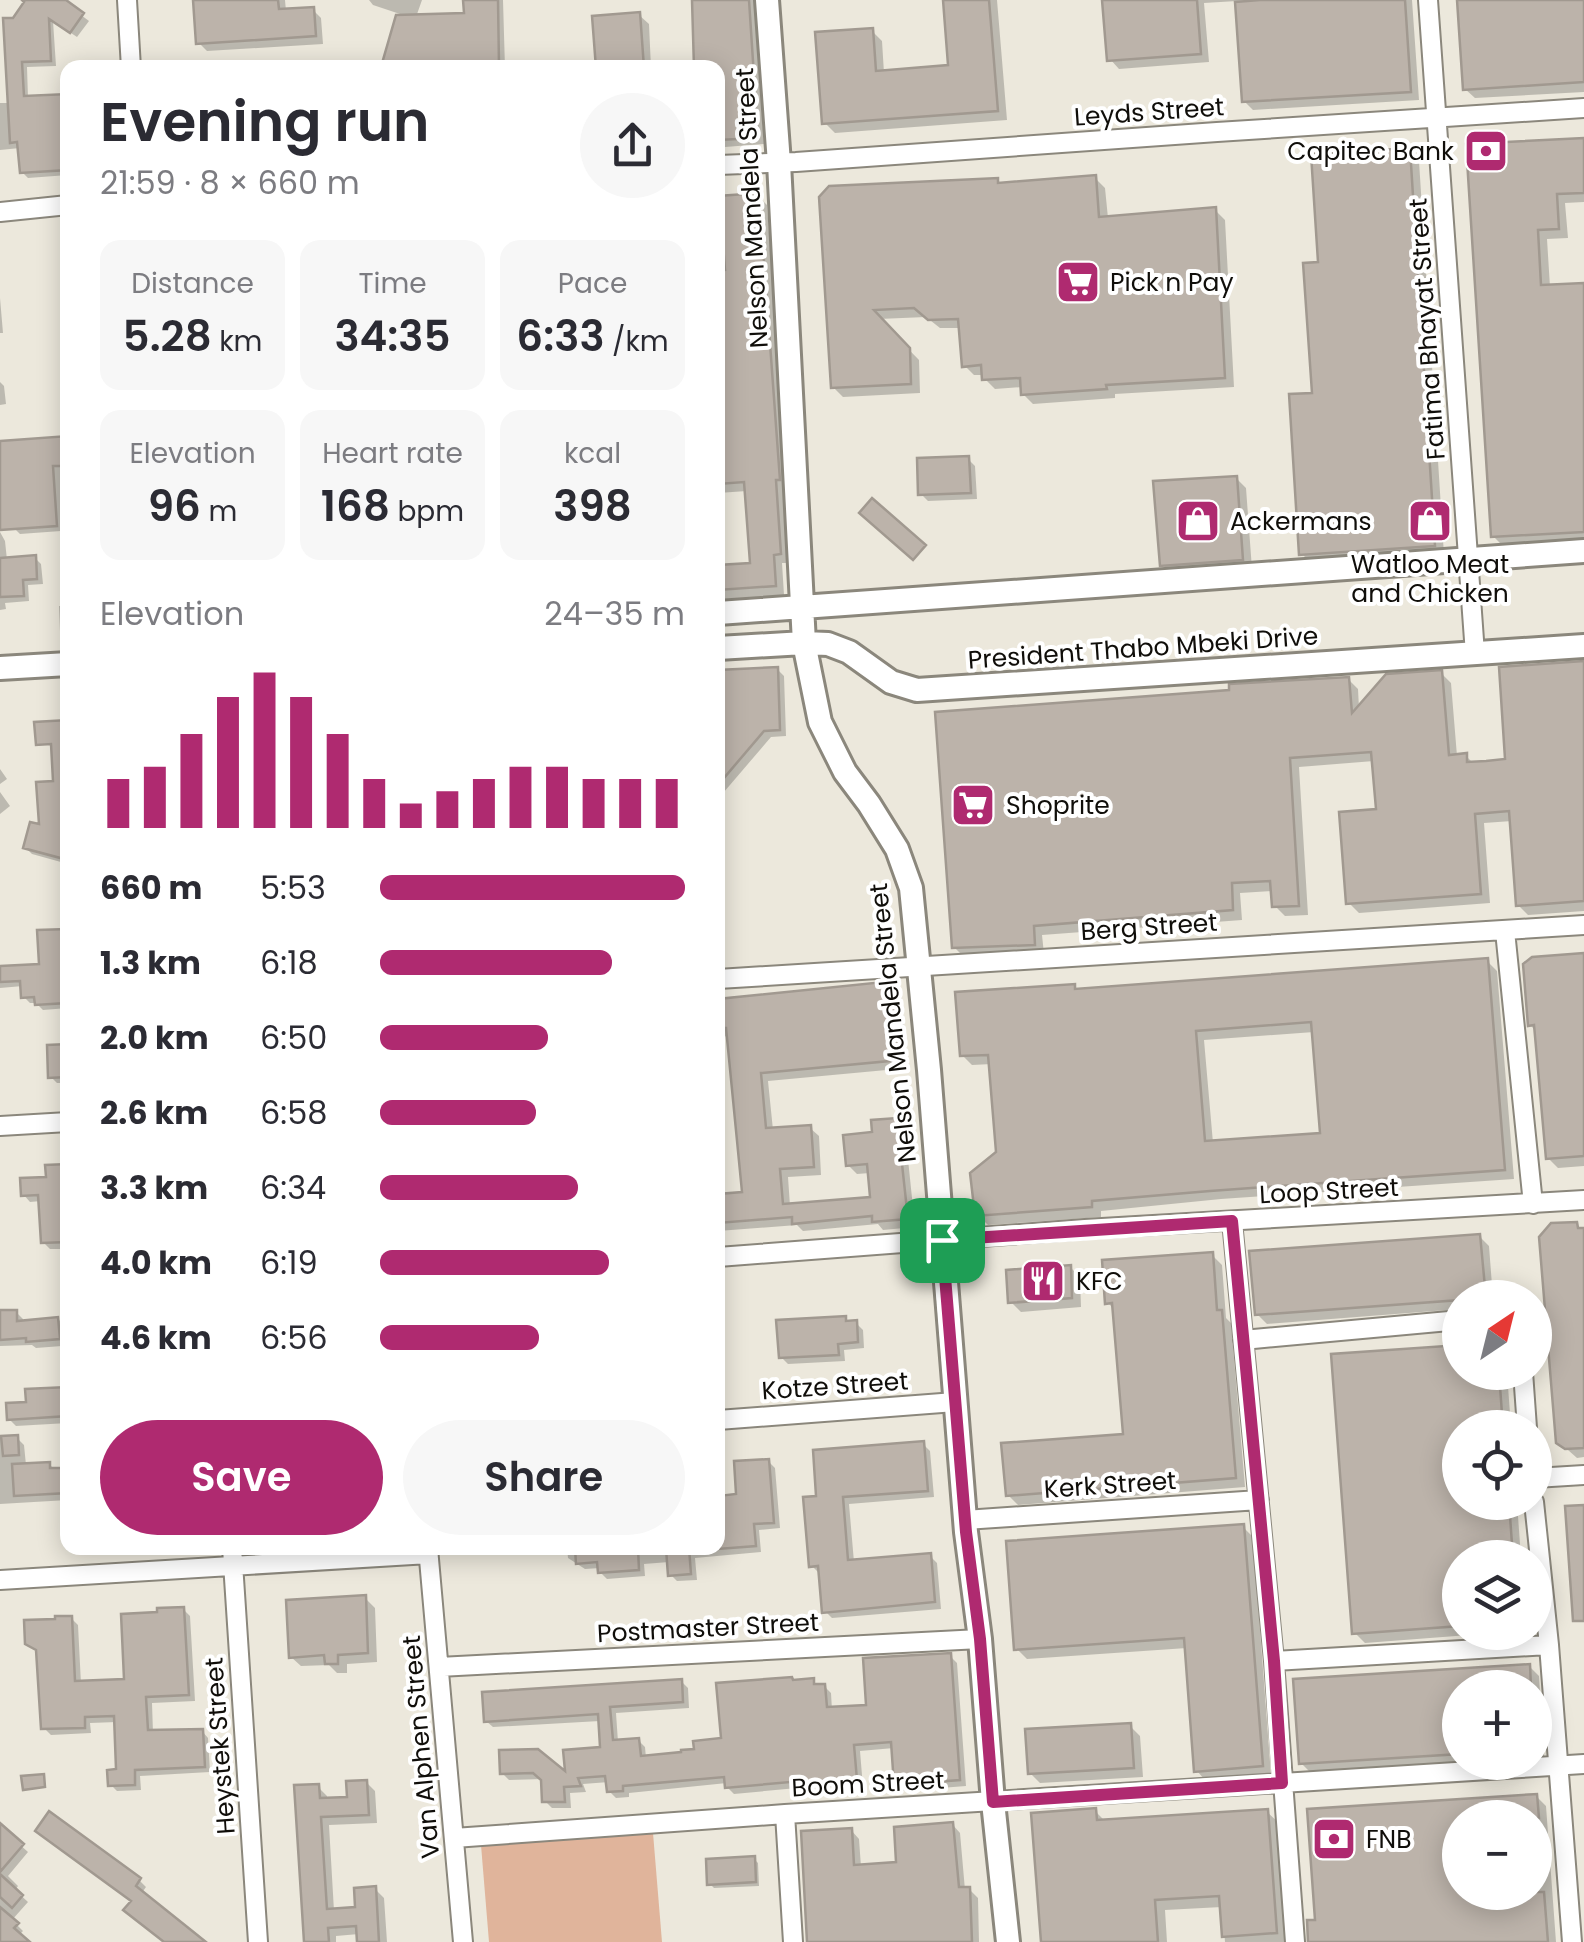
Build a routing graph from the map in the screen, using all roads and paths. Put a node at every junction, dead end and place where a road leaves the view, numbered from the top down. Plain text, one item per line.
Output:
1 (127, 0) edge
2 (767, 0) edge
3 (1428, 0) edge
4 (131, 60) edge
5 (1584, 108) edge
6 (1436, 117) junction
7 (778, 163) junction
8 (725, 165) edge
9 (60, 206) edge
10 (0, 212) edge
11 (1584, 551) edge
12 (1468, 559) junction
13 (803, 606) junction
14 (725, 612) edge
15 (804, 642) junction
16 (1584, 646) edge
17 (725, 648) edge
18 (1475, 654) junction
19 (60, 664) edge
20 (0, 668) edge
21 (1584, 925) edge
22 (1505, 931) junction
23 (920, 968) junction
24 (725, 979) edge
25 (60, 1122) edge
26 (0, 1126) edge
27 (1584, 1200) edge
28 (1532, 1204) junction
29 (1232, 1221) junction
30 (942, 1240) junction
31 (725, 1256) edge
32 (1442, 1322) edge
33 (1243, 1340) junction
34 (956, 1402) junction
35 (725, 1419) edge
36 (1584, 1475) edge
37 (1552, 1477) edge
38 (1258, 1500) junction
39 (966, 1520) junction
40 (298, 1555) edge
41 (428, 1555) edge
42 (233, 1557) edge
43 (0, 1580) edge
44 (980, 1639) junction
45 (1463, 1650) edge
46 (1549, 1650) edge
47 (1274, 1661) junction
48 (439, 1667) junction
49 (1584, 1764) edge
50 (1559, 1766) junction
51 (1282, 1783) junction
52 (993, 1802) junction
53 (785, 1814) junction
54 (454, 1838) junction
55 (258, 1942) edge
56 (462, 1942) edge
57 (793, 1942) edge
58 (1008, 1942) edge
59 (1295, 1942) edge
60 (1572, 1942) edge

1 - 4 street
2 - 7 main road, Nelson Mandela Street
3 - 6 street, Fatima Bhayat Street
5 - 6 street, Leyds Street
6 - 7 street, Leyds Street
6 - 12 street, Fatima Bhayat Street
7 - 8 street, Leyds Street
7 - 13 main road, Nelson Mandela Street
9 - 10 street
11 - 12 main road
12 - 13 main road
12 - 18 street, Fatima Bhayat Street
13 - 14 main road
13 - 15 main road, Nelson Mandela Street
15 - 17 main road, President Thabo Mbeki Drive
15 - 18 main road, President Thabo Mbeki Drive
15 - 23 main road, Nelson Mandela Street
16 - 18 main road, President Thabo Mbeki Drive
19 - 20 main road
21 - 22 street, Berg Street
22 - 23 street, Berg Street
22 - 28 street
23 - 24 street, Berg Street
23 - 30 main road, Nelson Mandela Street
25 - 26 street
27 - 28 street, Loop Street
28 - 29 street, Loop Street
29 - 30 street, Loop Street
29 - 33 street
30 - 31 street, Loop Street
30 - 34 main road, Nelson Mandela Street
32 - 33 street
33 - 38 street
34 - 35 street, Kotze Street
34 - 39 main road, Nelson Mandela Street
36 - 37 street
38 - 39 street, Kerk Street
38 - 47 street
39 - 44 main road, Nelson Mandela Street
40 - 42 street
41 - 48 street, Van Alphen Street
42 - 43 street
42 - 55 street, Heystek Street
44 - 48 street, Postmaster Street
44 - 52 main road, Nelson Mandela Street
45 - 47 street
46 - 50 street
47 - 51 street
48 - 54 street, Van Alphen Street
49 - 50 street, Boom Street
50 - 51 street, Boom Street
50 - 60 street
51 - 52 street, Boom Street
51 - 59 street
52 - 53 street, Boom Street
52 - 58 main road, Nelson Mandela Street
53 - 54 street, Boom Street
53 - 57 street
54 - 56 street, Van Alphen Street

